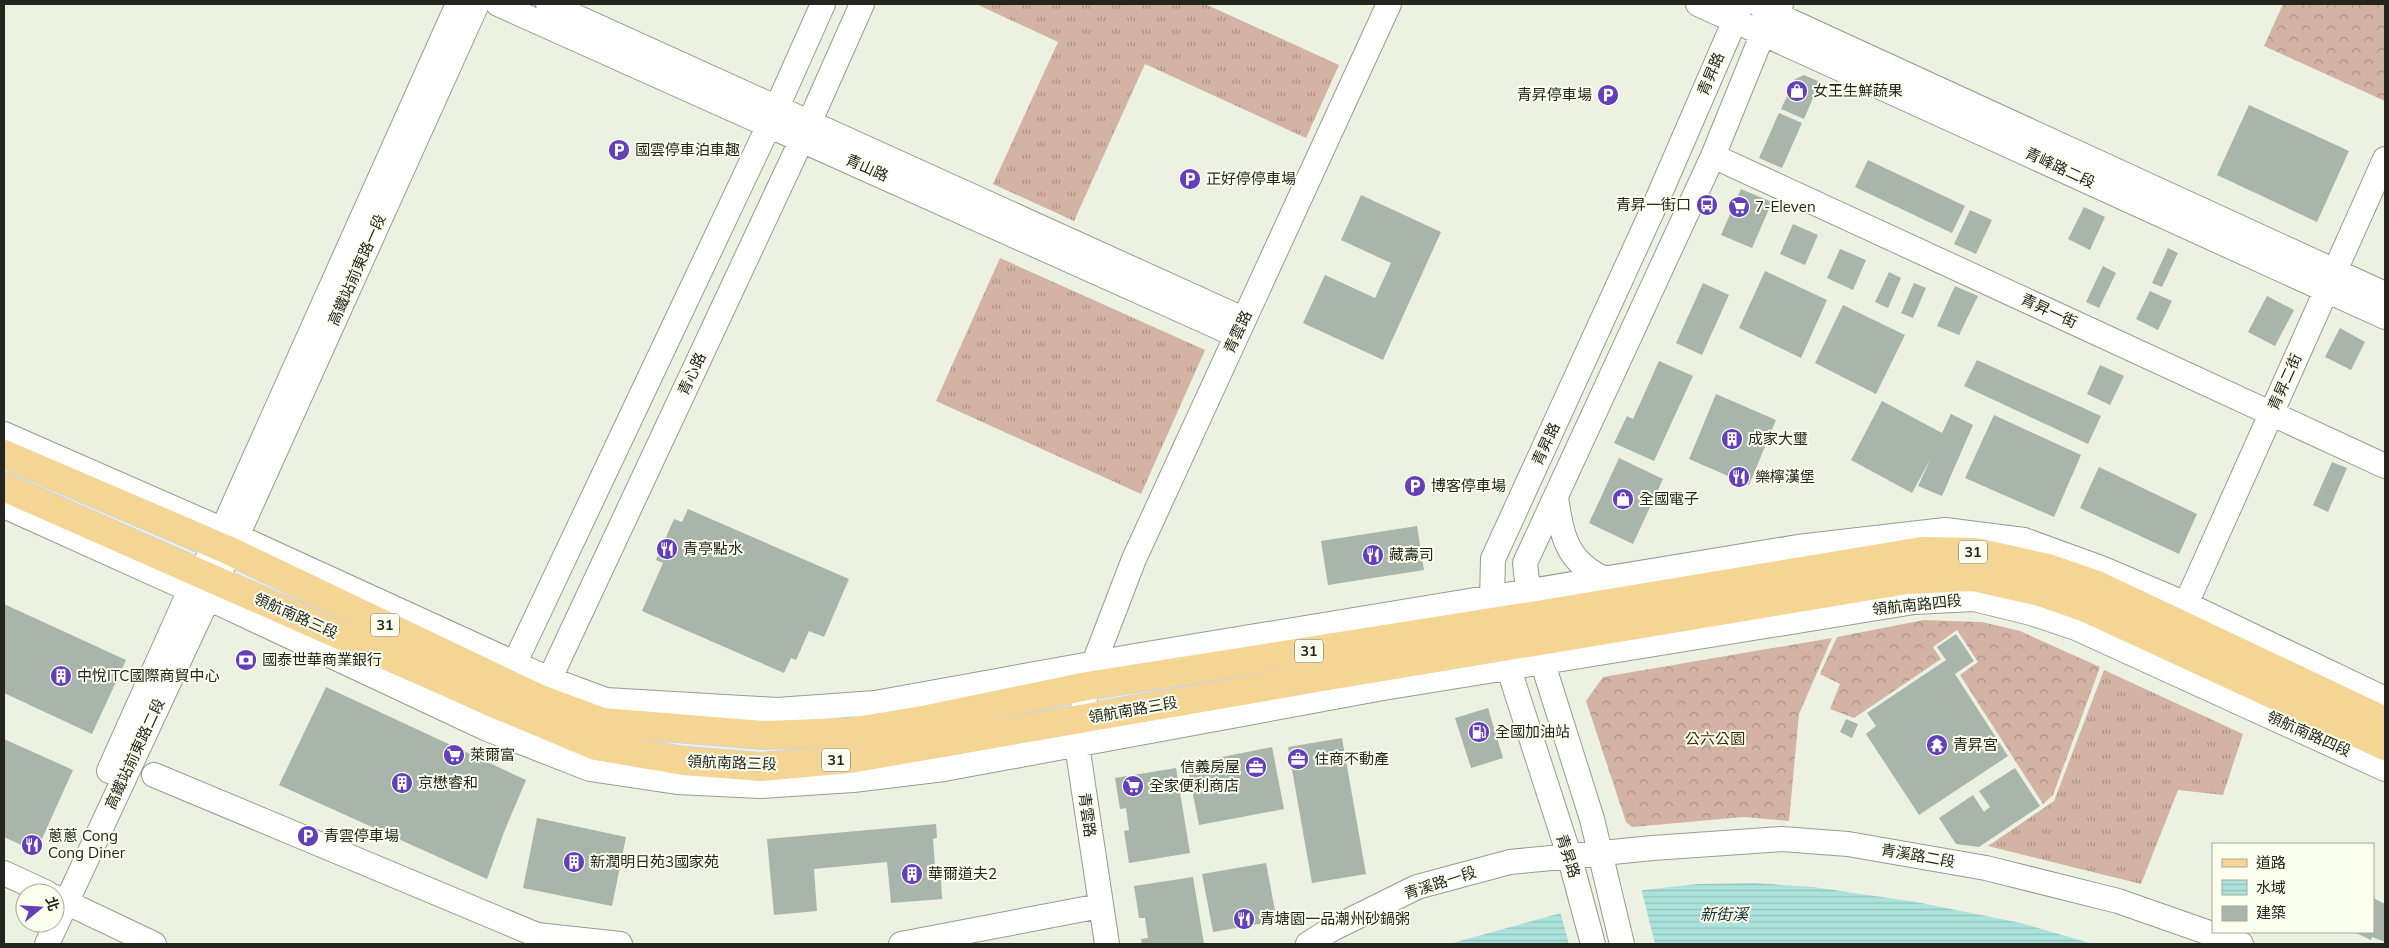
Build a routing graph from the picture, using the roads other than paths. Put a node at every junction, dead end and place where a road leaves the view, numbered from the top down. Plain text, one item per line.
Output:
1 (458, 4) edge
2 (477, 4) edge
3 (498, 4) edge
4 (548, 4) edge
5 (823, 4) edge
6 (862, 4) edge
7 (1389, 4) edge
8 (1698, 4) edge
9 (1743, 9) edge
10 (1773, 17) edge
11 (773, 116) junction
12 (806, 130) junction
13 (1713, 156) junction
14 (2385, 160) edge
15 (2331, 280) junction
16 (2385, 294) edge
17 (2385, 317) edge
18 (1240, 327) junction
19 (2270, 415) junction
20 (4, 434) edge
21 (4, 454) edge
22 (2385, 466) edge
23 (4, 487) edge
24 (1556, 498) junction
25 (4, 506) edge
26 (226, 540) junction
27 (1834, 543) junction
28 (1605, 579) junction
29 (1742, 581) junction
30 (203, 585) junction
31 (2186, 604) junction
32 (1534, 628) junction
33 (1500, 634) junction
34 (1091, 674) junction
35 (500, 694) junction
36 (2385, 699) edge
37 (535, 710) junction
38 (1083, 718) junction
39 (2385, 721) edge
40 (1077, 745) junction
41 (2385, 746) edge
42 (2385, 769) edge
43 (154, 775) dead end
44 (1584, 854) junction
45 (4, 873) edge
46 (27, 883) edge
47 (62, 883) edge
48 (65, 900) edge
49 (1100, 906) junction
50 (154, 944) edge
51 (620, 944) edge
52 (901, 944) edge
53 (1107, 944) edge
54 (1308, 944) edge
55 (1593, 944) edge
56 (1622, 944) edge
57 (2241, 944) edge

1 - 26 street, 高鐵站前東路一段
2 - 26 street, 高鐵站前東路一段
3 - 11 street, 青山路
4 - 11 street, 青山路
5 - 11 street
6 - 12 street, 青心路
7 - 18 street, 青雲路
8 - 9 street, 青峰路二段
9 - 10 street, 青峰路二段
9 - 33 street, 青昇路
10 - 13 street, 青昇路
10 - 15 street, 青峰路二段
11 - 12 street, 青山路
11 - 35 street
12 - 18 street, 青山路
12 - 37 street, 青心路
13 - 19 street, 青昇一街
13 - 24 street, 青昇路
14 - 15 street, 青昇二街
15 - 16 street, 青峰路二段
15 - 17 street, 青峰路二段
15 - 19 street, 青昇二街
18 - 34 street, 青雲路
19 - 22 street, 青昇一街
19 - 31 street, 青昇二街
20 - 26 street, 領航南路三段 / 31
21 - 26 main road, 領航南路三段 / 31
23 - 30 main road, 領航南路三段 / 31
24 - 28 street
24 - 32 street, 青昇路
25 - 30 street, 領航南路三段 / 31
26 - 30 street, 高鐵站前東路二段
26 - 35 main road, 領航南路三段 / 31
27 - 28 street, 領航南路四段 / 31
27 - 29 street
27 - 31 street, 領航南路四段 / 31
28 - 32 street, 領航南路四段 / 31
29 - 32 main road, 領航南路四段 / 31
29 - 39 main road, 領航南路四段 / 31
30 - 35 main road, 領航南路三段 / 31
30 - 47 street, 高鐵站前東路二段
31 - 36 street, 領航南路四段 / 31
32 - 33 main road, 領航南路三段 / 31
32 - 33 street, 領航南路四段 / 31
32 - 41 main road, 領航南路四段 / 31
32 - 42 street, 領航南路四段 / 31
32 - 44 street, 青昇路
33 - 34 main road, 領航南路三段 / 31
33 - 38 main road, 領航南路三段 / 31
33 - 40 street, 領航南路三段 / 31
33 - 44 street, 青昇路
34 - 37 main road, 領航南路三段 / 31
34 - 38 street, 青雲路
35 - 37 main road, 領航南路三段 / 31
35 - 37 street, 領航南路三段 / 31
37 - 38 main road, 領航南路三段 / 31
37 - 40 street, 領航南路三段 / 31
38 - 40 street, 青雲路
40 - 49 street, 青雲路
43 - 51 street
44 - 54 street, 青溪路一段
44 - 55 street, 青昇路
44 - 56 street, 青昇路
44 - 57 street, 青溪路二段
45 - 46 street
48 - 50 street
49 - 52 street
49 - 53 street, 青雲路

